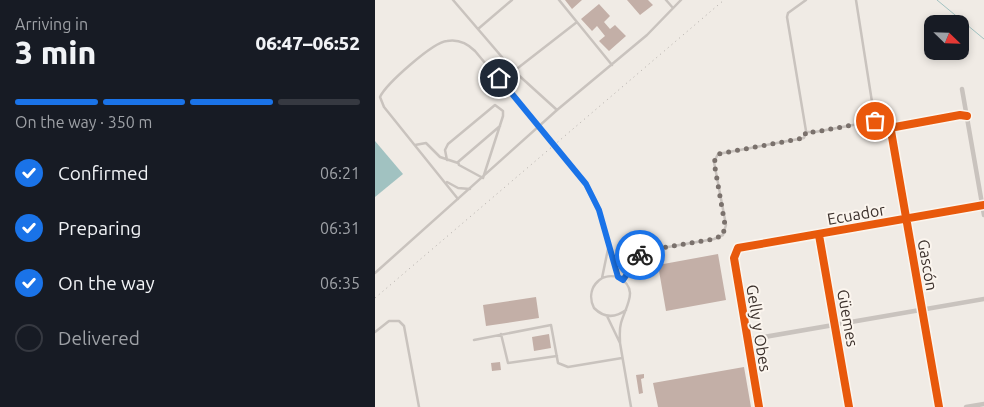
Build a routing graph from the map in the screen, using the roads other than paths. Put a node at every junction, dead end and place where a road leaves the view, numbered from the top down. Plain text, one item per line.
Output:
1 (453, 0) edge
2 (512, 0) edge
3 (559, 0) edge
4 (666, 0) edge
5 (681, 0) edge
6 (806, 0) edge
7 (856, 0) edge
8 (673, 8) junction
9 (577, 22) junction
10 (478, 29) junction
11 (612, 65) junction
12 (514, 71) junction
13 (962, 89) dead end
14 (375, 96) edge
15 (380, 97) junction
16 (557, 110) junction
17 (967, 116) junction
18 (500, 126) junction
19 (806, 132) junction
20 (415, 145) junction
21 (447, 160) junction
22 (457, 163) junction
23 (483, 178) junction
24 (446, 181) junction
25 (470, 189) junction
26 (458, 199) junction
27 (983, 205) edge
28 (984, 215) edge
29 (907, 218) junction
30 (819, 234) junction
31 (609, 248) junction
32 (734, 253) joint
33 (375, 273) edge
34 (618, 277) junction
35 (603, 278) junction
36 (623, 280) junction
37 (984, 299) edge
38 (626, 310) junction
39 (922, 310) junction
40 (607, 316) junction
41 (835, 325) junction
42 (375, 332) edge
43 (501, 334) junction
44 (474, 340) dead end
45 (747, 340) junction
46 (620, 343) junction
47 (557, 356) junction
48 (622, 358) junction
49 (984, 404) edge
50 (419, 407) edge
51 (631, 407) edge
52 (759, 407) edge
53 (849, 407) edge
54 (939, 407) edge
55 (966, 407) edge

1 - 10 lane
2 - 10 lane
3 - 9 lane
4 - 8 lane
5 - 8 lane
6 - 19 lane
7 - 19 lane
8 - 11 lane
9 - 11 lane
9 - 12 lane
10 - 12 lane
11 - 16 lane
12 - 16 lane
13 - 17 street
14 - 15 lane
15 - 20 lane
15 - 31 lane
16 - 23 lane
17 - 27 street
17 - 29 street, Gascón
18 - 21 lane
18 - 22 lane
18 - 23 lane
19 - 36 lane
20 - 21 lane
20 - 24 lane
21 - 22 lane
22 - 23 lane
23 - 25 lane
24 - 25 lane
24 - 26 lane
25 - 26 lane
26 - 33 lane
27 - 28 street
27 - 29 street, Ecuador
29 - 30 street, Ecuador
29 - 39 street, Gascón
30 - 32 street, Ecuador
30 - 41 street, Güemes
31 - 34 lane
31 - 35 lane
32 - 45 street, Gelly y Obes
34 - 35 lane
34 - 36 lane
35 - 40 lane
36 - 38 lane
37 - 39 street
38 - 40 lane
38 - 46 lane
39 - 41 street
39 - 54 street, Gascón
40 - 46 lane
41 - 45 street
41 - 53 street, Güemes
42 - 50 lane
43 - 44 lane
43 - 47 lane
43 - 47 lane
45 - 52 street, Gelly y Obes
46 - 48 lane
47 - 48 lane
48 - 51 lane
49 - 55 street

